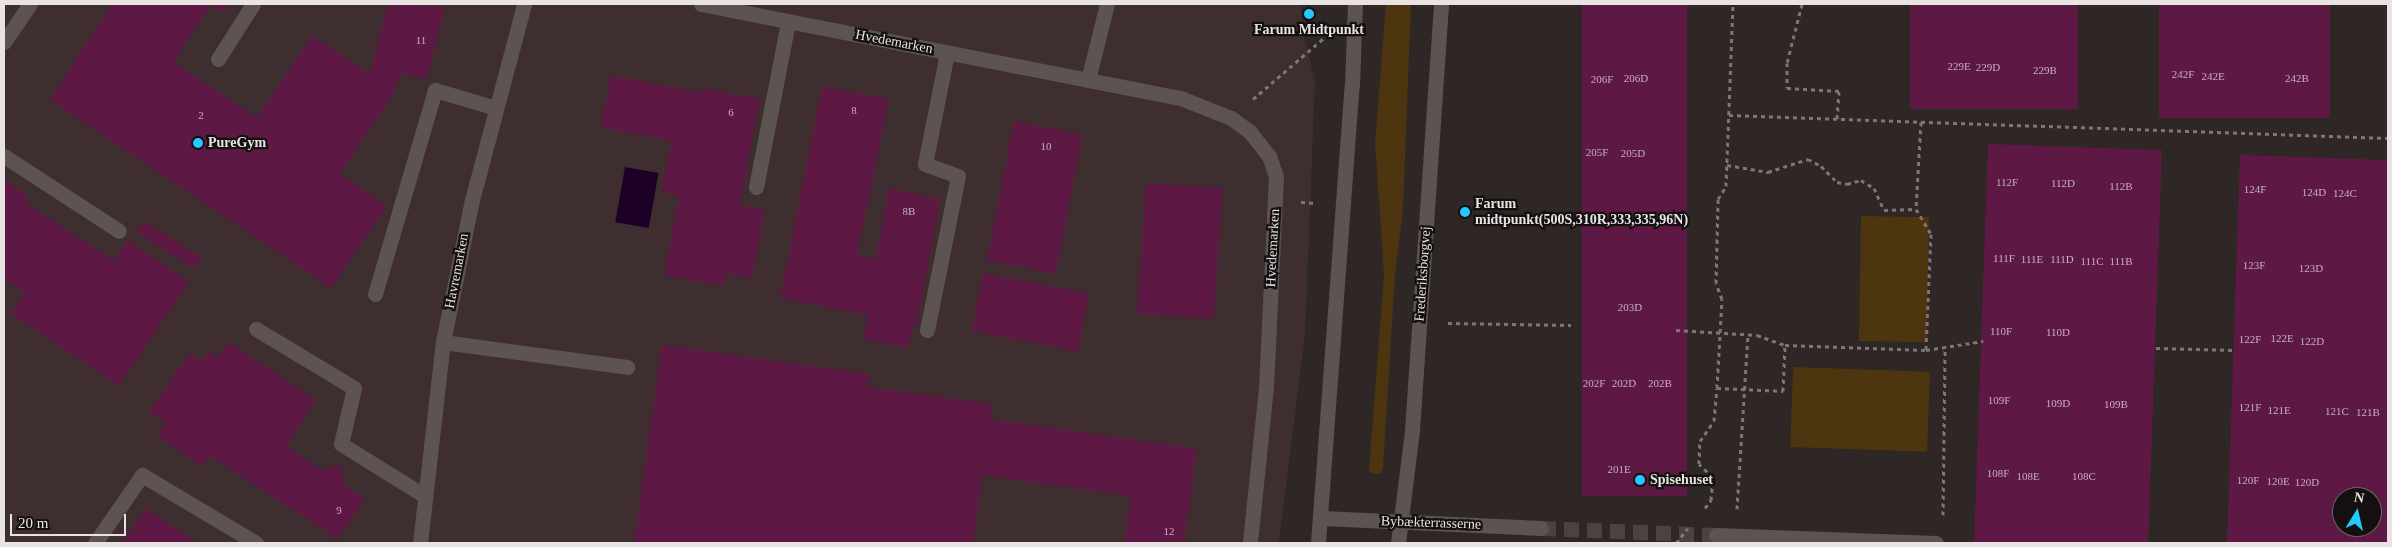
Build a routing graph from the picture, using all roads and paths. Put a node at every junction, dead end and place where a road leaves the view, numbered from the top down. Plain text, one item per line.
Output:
1 (30, 4) edge
2 (253, 4) edge
3 (524, 4) edge
4 (701, 4) edge
5 (1107, 4) edge
6 (1355, 4) edge
7 (1441, 4) edge
8 (1733, 4) edge
9 (1802, 4) edge
10 (788, 22) junction
11 (1324, 38) dead end
12 (4, 42) edge
13 (948, 53) junction
14 (218, 59) dead end
15 (1088, 80) junction
16 (496, 108) junction
17 (1729, 115) junction
18 (1231, 118) junction
19 (1837, 119) junction
20 (1921, 122) junction
21 (2388, 138) edge
22 (4, 156) edge
23 (1727, 165) junction
24 (756, 187) dead end
25 (1916, 210) junction
26 (119, 231) dead end
27 (374, 294) dead end
28 (1448, 323) dead end
29 (1571, 325) dead end
30 (256, 329) dead end
31 (927, 330) dead end
32 (1676, 330) dead end
33 (1748, 335) junction
34 (1983, 341) dead end
35 (443, 342) junction
36 (1784, 345) junction
37 (1945, 346) junction
38 (2156, 348) dead end
39 (1926, 350) junction
40 (2234, 350) dead end
41 (627, 368) dead end
42 (1717, 388) junction
43 (425, 496) junction
44 (1944, 500) dead end
45 (1700, 515) dead end
46 (1322, 518) junction
47 (1400, 522) junction
48 (1694, 522) dead end
49 (1541, 528) tunnel mouth
50 (1716, 535) tunnel mouth
51 (1736, 536) junction
52 (95, 543) edge
53 (256, 543) edge
54 (420, 543) edge
55 (1250, 543) edge
56 (1318, 543) edge
57 (1398, 543) edge
58 (1676, 543) edge
59 (1936, 543) edge

1 - 12 street
2 - 14 street
3 - 16 street, Havremarken
4 - 10 street, Hvedemarken
5 - 15 street
6 - 46 street
7 - 47 street, Frederiksborgvej
8 - 17 path
9 - 19 path
10 - 13 street, Hvedemarken
10 - 24 street
11 - 18 path
13 - 15 street, Hvedemarken
13 - 31 street
15 - 18 street, Hvedemarken
16 - 27 street
16 - 35 street, Havremarken
17 - 19 path
17 - 23 path
18 - 55 street, Hvedemarken
19 - 20 path
20 - 21 path
20 - 25 path
22 - 26 street
23 - 25 path
23 - 42 path
25 - 39 path
28 - 29 path
30 - 43 street
32 - 33 path
33 - 36 path
33 - 51 path
34 - 37 path
35 - 41 street
35 - 43 street, Havremarken
36 - 39 path
36 - 42 path
37 - 39 path
37 - 44 path
38 - 40 path
42 - 45 path
43 - 54 street, Havremarken
46 - 47 street, Bybækterrasserne
46 - 56 street
47 - 49 street, Bybækterrasserne
47 - 57 street, Frederiksborgvej
48 - 58 path
50 - 51 street
51 - 59 street
52 - 53 street

